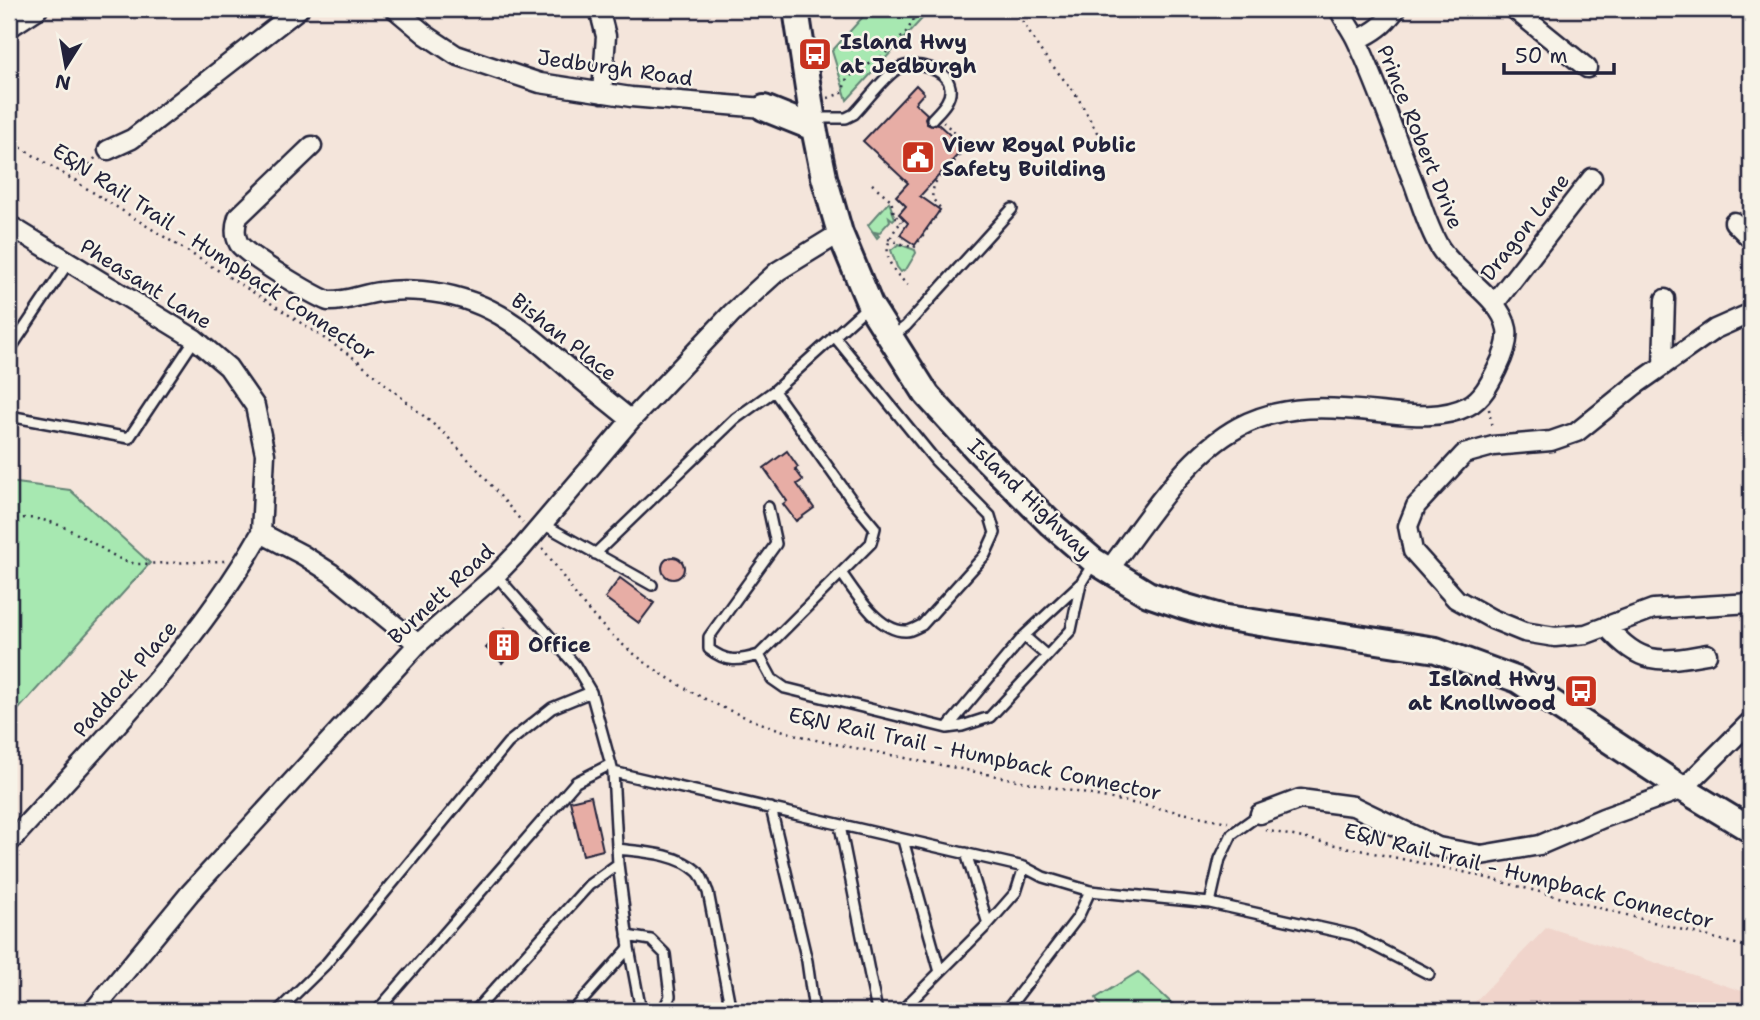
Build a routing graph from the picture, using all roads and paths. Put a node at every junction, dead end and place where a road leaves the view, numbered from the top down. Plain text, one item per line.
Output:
1 (38, 9) edge
2 (299, 9) edge
3 (395, 9) edge
4 (599, 9) edge
5 (796, 9) edge
6 (925, 9) edge
7 (1015, 9) edge
8 (1339, 9) edge
9 (1396, 9) edge
10 (1514, 9) edge
11 (9, 28) edge
12 (1357, 40) junction
13 (1587, 68) dead end
14 (602, 93) junction
15 (811, 107) junction
16 (764, 108) junction
17 (932, 119) dead end
18 (953, 130) dead end
19 (1099, 136) dead end
20 (9, 140) edge
21 (312, 146) dead end
22 (108, 150) dead end
23 (92, 160) dead end
24 (1592, 178) dead end
25 (76, 181) junction
26 (872, 184) dead end
27 (1012, 209) dead end
28 (1734, 222) dead end
29 (9, 225) edge
30 (928, 228) junction
31 (933, 231) dead end
32 (840, 233) junction
33 (888, 239) junction
34 (1751, 239) edge
35 (68, 263) junction
36 (908, 285) dead end
37 (1665, 299) dead end
38 (1494, 304) junction
39 (870, 305) junction
40 (1751, 313) edge
41 (834, 336) junction
42 (195, 338) junction
43 (889, 339) junction
44 (9, 351) edge
45 (1663, 366) junction
46 (774, 391) junction
47 (1482, 394) junction
48 (9, 416) edge
49 (631, 420) junction
50 (1493, 446) junction
51 (768, 507) dead end
52 (9, 520) edge
53 (538, 530) junction
54 (261, 533) junction
55 (595, 554) junction
56 (245, 561) junction
57 (1101, 566) junction
58 (842, 574) junction
59 (496, 575) junction
60 (1081, 583) junction
61 (652, 585) dead end
62 (1751, 603) edge
63 (1606, 626) junction
64 (1024, 636) junction
65 (418, 644) junction
66 (759, 654) junction
67 (1707, 654) dead end
68 (1047, 656) junction
69 (591, 692) junction
70 (1751, 721) edge
71 (947, 728) junction
72 (612, 768) junction
73 (1683, 789) junction
74 (771, 808) junction
75 (1260, 814) joint
76 (1242, 825) junction
77 (840, 826) junction
78 (1751, 830) edge
79 (903, 841) junction
80 (9, 843) edge
81 (617, 849) junction
82 (966, 853) junction
83 (618, 864) junction
84 (1024, 867) junction
85 (1090, 891) junction
86 (1210, 903) junction
87 (988, 924) junction
88 (627, 936) junction
89 (629, 948) junction
90 (1751, 948) edge
91 (940, 972) junction
92 (1429, 974) dead end
93 (93, 1011) edge
94 (278, 1011) edge
95 (377, 1011) edge
96 (475, 1011) edge
97 (573, 1011) edge
98 (641, 1011) edge
99 (663, 1011) edge
100 (731, 1011) edge
101 (814, 1011) edge
102 (877, 1011) edge
103 (901, 1011) edge
104 (1006, 1011) edge

1 - 11 street
2 - 22 street
3 - 14 street, Jedburgh Road
4 - 14 street
5 - 15 main road, Island Highway
6 - 15 path
7 - 19 path
8 - 12 street, Prince Robert Drive
9 - 12 street
10 - 13 street
12 - 38 street, Prince Robert Drive
14 - 16 street, Jedburgh Road
15 - 16 main road
15 - 16 main road
15 - 17 lane
15 - 32 main road, Island Highway
18 - 30 path
20 - 25 path, E&N Rail Trail - Humpback Connector
21 - 49 street, Bishan Place
23 - 25 path
24 - 38 street, Dragon Lane
25 - 53 path, E&N Rail Trail - Humpback Connector
26 - 33 path
27 - 43 lane
28 - 34 street
29 - 35 street, Pheasant Lane
30 - 31 path
30 - 33 path
32 - 39 main road, Island Highway
32 - 49 street, Burnett Road
33 - 36 path
35 - 42 street, Pheasant Lane
35 - 44 lane
37 - 45 street
38 - 47 street, Prince Robert Drive
39 - 41 lane
39 - 43 main road, Island Highway
40 - 45 street
41 - 46 lane
41 - 58 lane
42 - 48 lane
42 - 54 street, Pheasant Lane
43 - 57 main road, Island Highway
45 - 50 street
46 - 55 lane
46 - 58 lane
47 - 50 path
47 - 57 street, Prince Robert Drive
49 - 53 street, Burnett Road
50 - 63 street
51 - 66 lane
52 - 56 path
53 - 55 lane
53 - 59 street, Burnett Road
53 - 76 path, E&N Rail Trail - Humpback Connector
54 - 56 street, Paddock Place
54 - 65 street
55 - 61 lane
56 - 80 street, Paddock Place
57 - 60 lane
57 - 73 main road, Island Highway
58 - 66 lane
59 - 65 street, Burnett Road
59 - 69 lane
60 - 64 lane
60 - 68 lane
62 - 63 street
63 - 67 street
64 - 68 lane
64 - 71 lane
65 - 93 street, Burnett Road
66 - 71 lane
68 - 71 lane
69 - 72 lane
69 - 94 lane
70 - 73 street
72 - 74 lane
72 - 81 lane
72 - 95 lane
73 - 75 street
73 - 78 main road, Island Highway
74 - 77 lane
74 - 101 lane
75 - 76 lane
76 - 86 lane
76 - 90 path, E&N Rail Trail - Humpback Connector
77 - 79 lane
77 - 102 lane
79 - 82 lane
79 - 91 lane
81 - 83 lane
81 - 100 lane
82 - 84 lane
82 - 87 lane
83 - 88 lane
83 - 96 lane
84 - 85 lane
84 - 87 lane
85 - 86 lane
85 - 104 lane
86 - 92 lane
87 - 91 lane
88 - 89 lane
88 - 99 lane
89 - 97 lane
89 - 98 lane
91 - 103 lane

